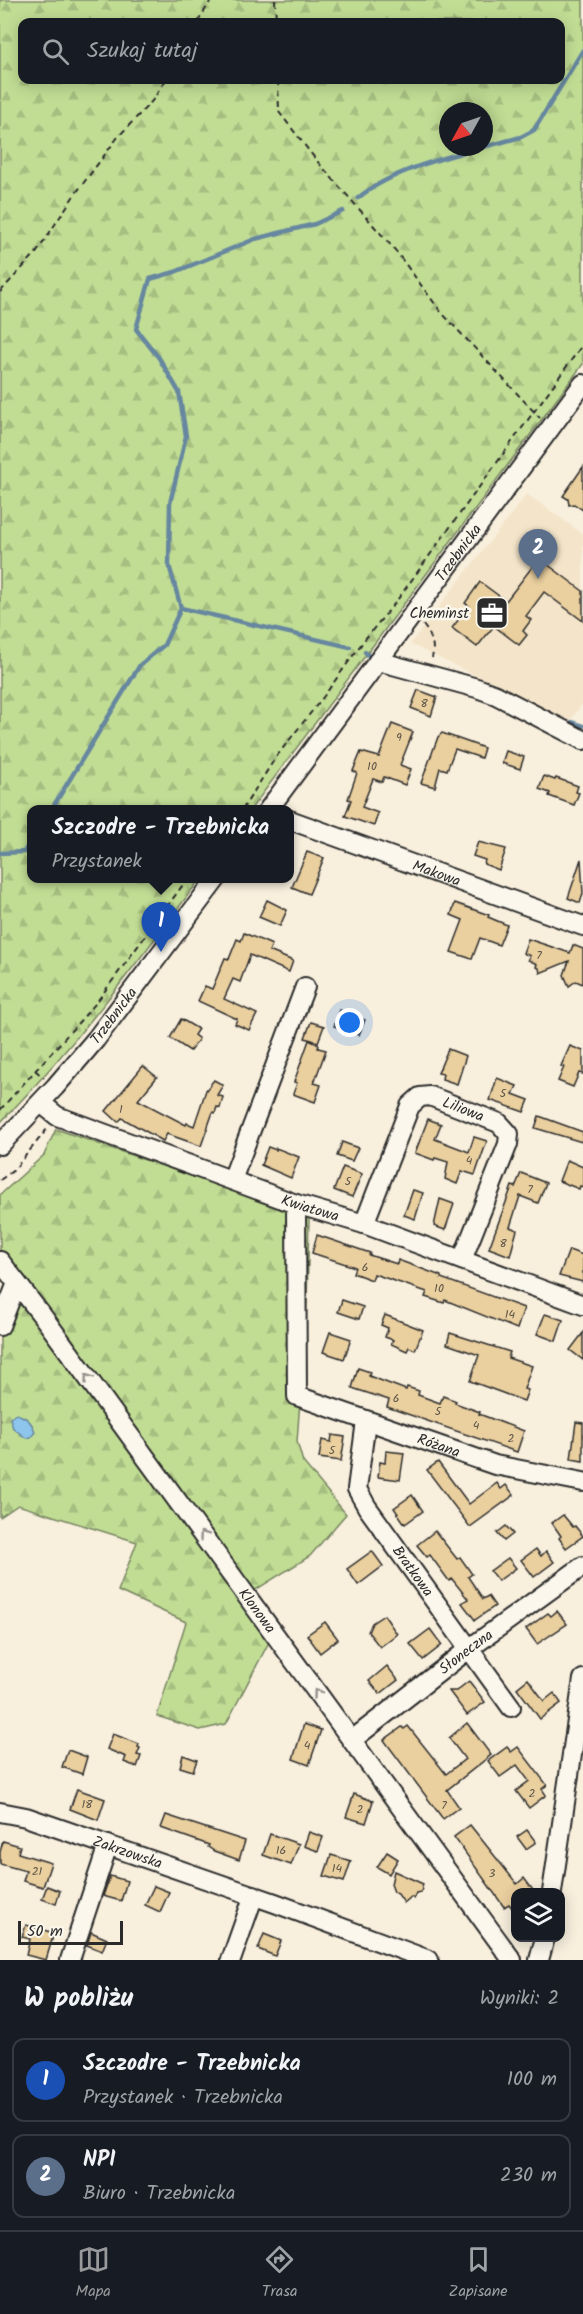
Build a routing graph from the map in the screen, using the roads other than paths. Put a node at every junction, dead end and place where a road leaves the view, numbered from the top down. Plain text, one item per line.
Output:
1 (583, 384) edge
2 (577, 407) edge
3 (378, 661) junction
4 (583, 740) edge
5 (272, 805) edge
6 (294, 821) edge
7 (214, 883) edge
8 (583, 926) edge
9 (305, 987) dead end
10 (40, 1103) junction
11 (0, 1144) edge
12 (232, 1180) junction
13 (296, 1204) junction
14 (364, 1224) junction
15 (462, 1260) junction
16 (0, 1261) edge
17 (17, 1283) junction
18 (583, 1305) edge
19 (0, 1326) edge
20 (366, 1421) junction
21 (583, 1482) edge
22 (583, 1566) edge
23 (470, 1648) junction
24 (583, 1685) edge
25 (511, 1707) dead end
26 (352, 1740) junction
27 (0, 1812) edge
28 (108, 1845) junction
29 (553, 1888) edge
30 (254, 1895) junction
31 (544, 1942) edge
32 (70, 1960) edge
33 (231, 1960) edge
34 (429, 1960) edge
35 (512, 1960) edge
36 (539, 1960) edge

1 - 2 street, Trzebnicka
2 - 3 street, Trzebnicka
3 - 4 street
3 - 5 street, Trzebnicka
6 - 8 street, Makowa
7 - 10 street, Trzebnicka
9 - 12 street
10 - 11 street, Trzebnicka
10 - 12 street, Kwiatowa
12 - 13 street, Kwiatowa
13 - 14 street, Kwiatowa
13 - 20 street, Różana
14 - 15 street, Kwiatowa
14 - 15 street, Liliowa
15 - 18 street, Kwiatowa
16 - 17 street, Klonowa
17 - 19 street
26 -> 17 street, Klonowa
20 - 21 street, Różana
20 - 23 street, Bratkowa
22 - 23 street, Słoneczna
23 - 25 street, Bratkowa
23 - 26 street, Słoneczna
24 - 29 street
26 - 35 street, Klonowa
27 - 28 street, Zakrzowska
28 - 30 street, Zakrzowska
28 - 32 street
30 - 33 street
30 - 34 street, Zakrzowska
31 - 36 street

